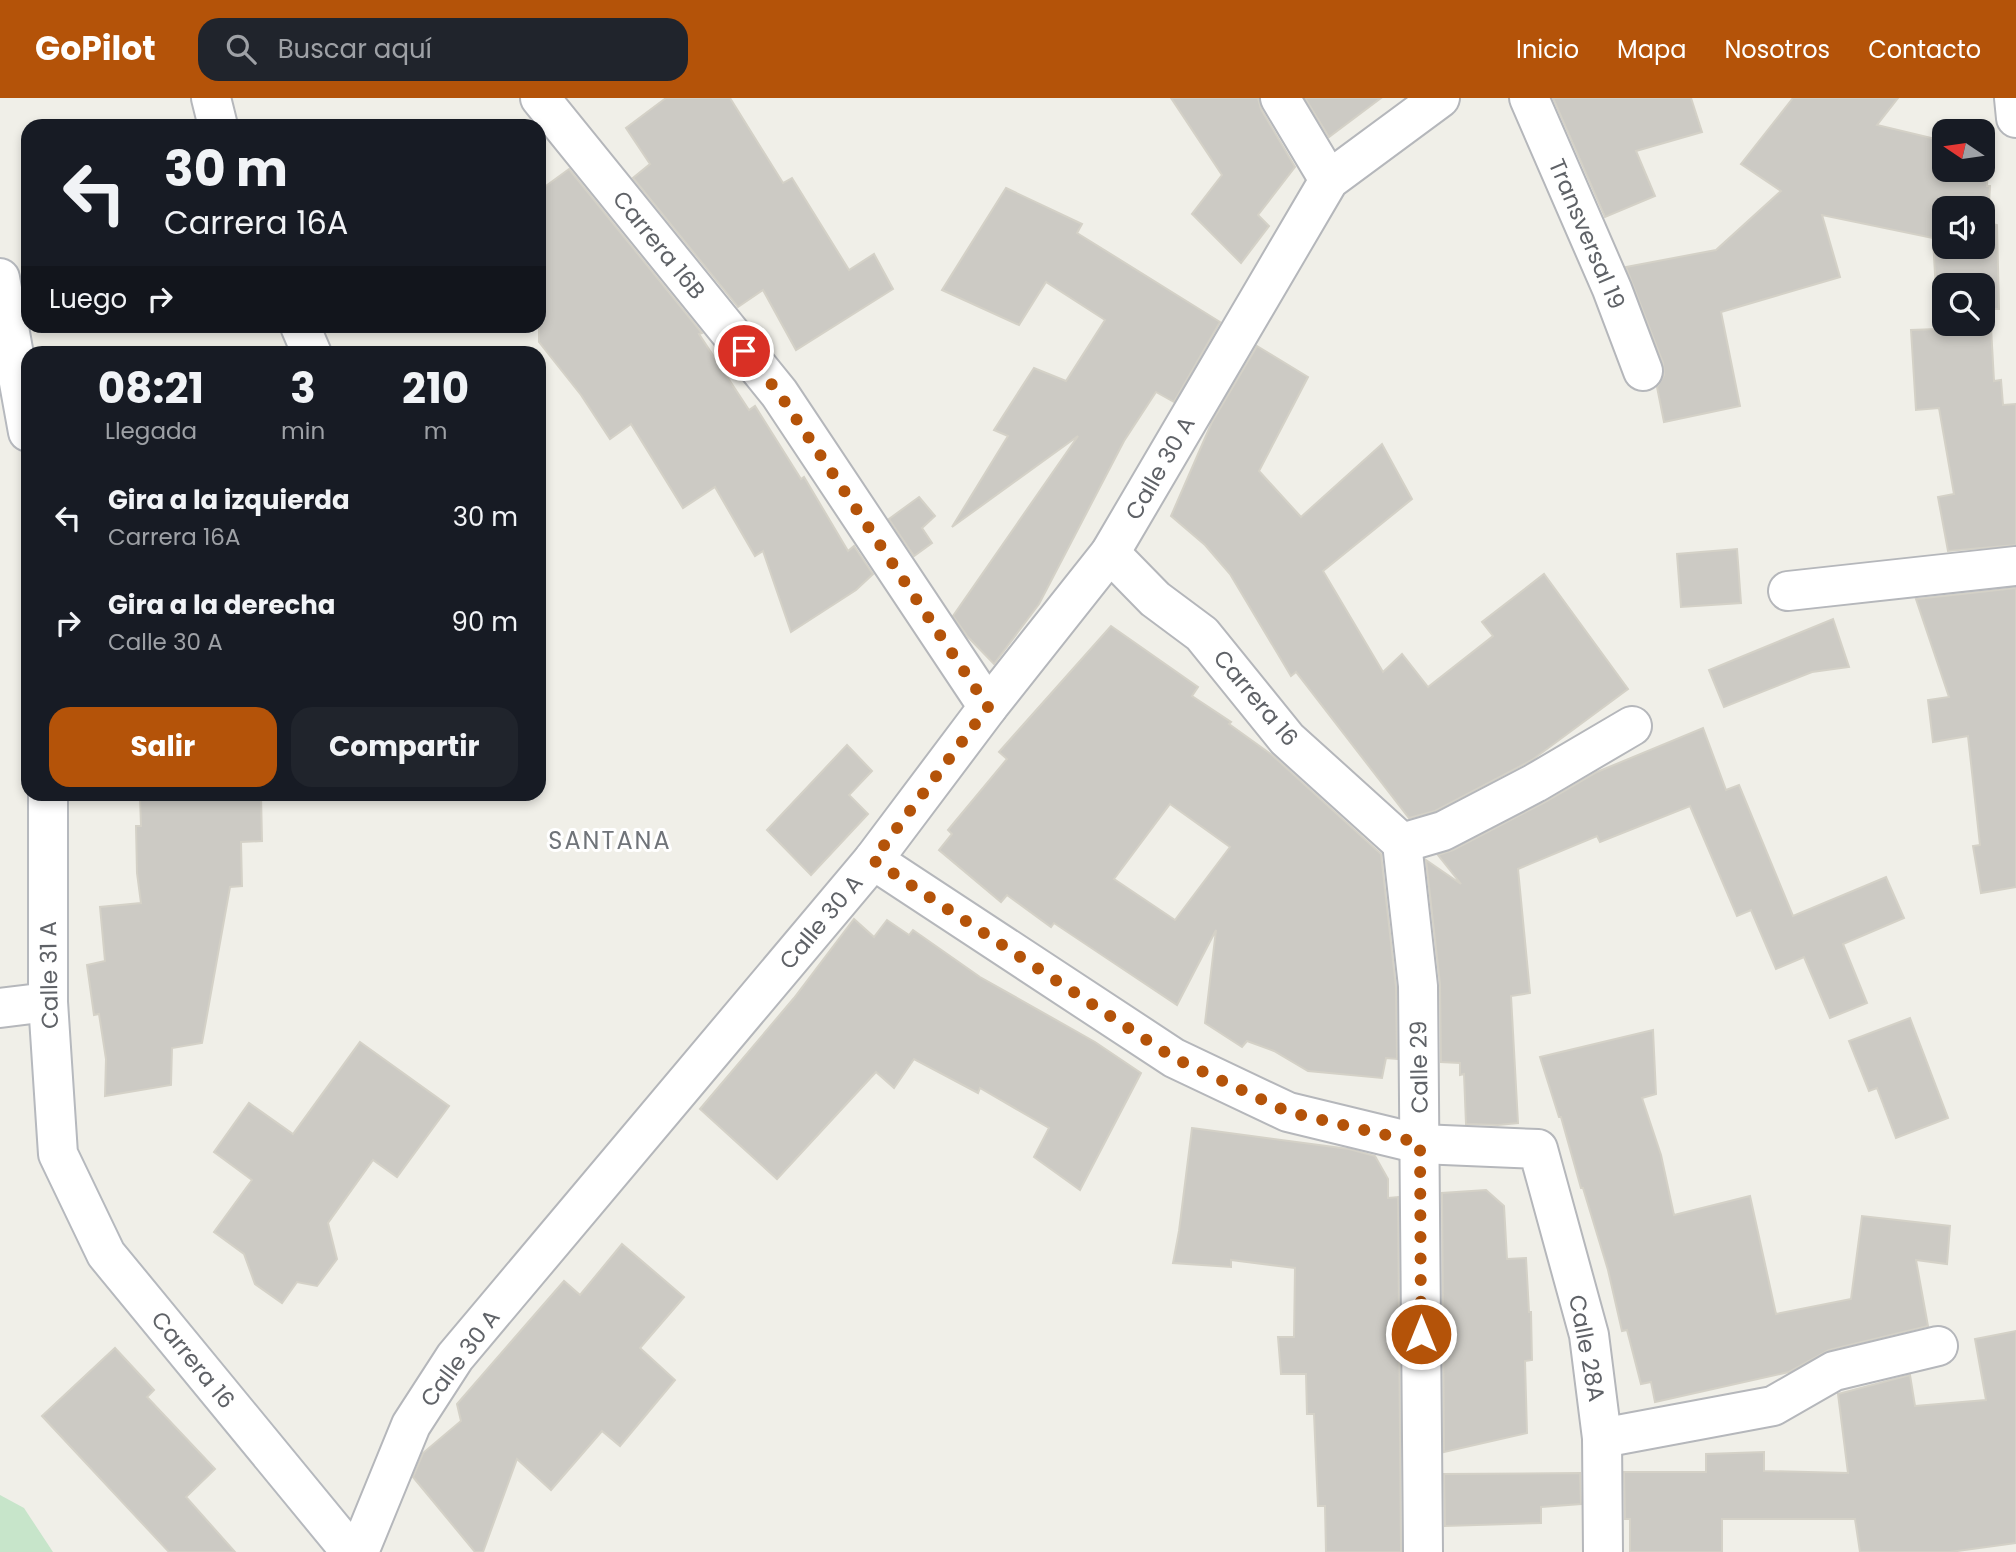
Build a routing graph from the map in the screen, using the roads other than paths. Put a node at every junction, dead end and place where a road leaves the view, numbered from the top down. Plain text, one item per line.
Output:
1 (211, 98) edge
2 (540, 98) edge
3 (1280, 98) edge
4 (1440, 98) edge
5 (1529, 98) edge
6 (2014, 98) edge
7 (2016, 118) edge
8 (216, 119) edge
9 (1329, 180) junction
10 (0, 278) edge
11 (1643, 371) dead end
12 (21, 394) edge
13 (1110, 553) junction
14 (2016, 566) edge
15 (1788, 591) dead end
16 (988, 707) junction
17 (1632, 726) dead end
18 (48, 801) edge
19 (1402, 843) junction
20 (873, 860) junction
21 (48, 1002) junction
22 (0, 1008) edge
23 (1420, 1143) junction
24 (58, 1154) joint
25 (1938, 1346) dead end
26 (1602, 1438) junction
27 (351, 1552) edge
28 (359, 1552) edge
29 (1423, 1552) edge
30 (1603, 1552) edge

1 - 8 street
2 - 16 street, Carrera 16B
3 - 9 street
4 - 9 street, Calle 30 A
5 - 11 street, Transversal 19
6 - 7 street
9 - 13 street, Calle 30 A
10 - 12 street
13 - 16 street, Calle 30 A
13 - 19 street, Carrera 16
14 - 15 street
16 - 20 street, Calle 30 A
17 - 19 street
18 - 21 street, Calle 31 A
19 - 23 street, Calle 29
20 - 23 street
20 - 28 street, Calle 30 A
21 - 22 street
21 - 24 street, Calle 31 A
23 - 26 street, Calle 28A
23 - 29 street, Calle 29
24 - 27 street, Carrera 16
25 - 26 street
26 - 30 street, Calle 28A

